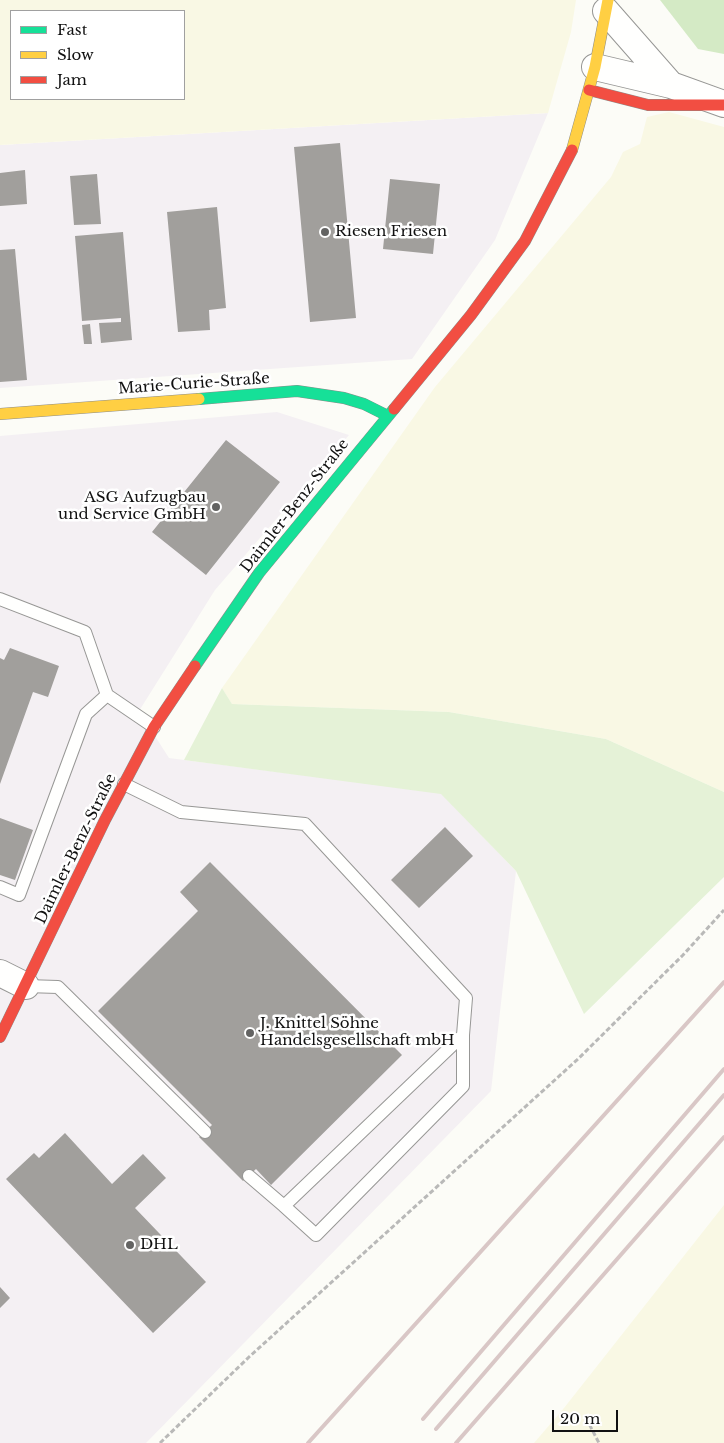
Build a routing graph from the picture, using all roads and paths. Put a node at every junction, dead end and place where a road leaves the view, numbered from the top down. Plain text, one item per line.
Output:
1 (607, 6) edge
2 (592, 79) junction
3 (671, 85) junction
4 (724, 104) edge
5 (0, 414) edge
6 (386, 415) junction
7 (0, 600) edge
8 (108, 694) junction
9 (154, 727) junction
10 (124, 784) junction
11 (0, 888) edge
12 (724, 910) edge
13 (0, 973) edge
14 (26, 986) junction
15 (463, 1035) junction
16 (0, 1037) edge
17 (205, 1132) dead end
18 (249, 1176) dead end
19 (284, 1206) junction
20 (586, 1418) dead end
21 (160, 1443) edge
22 (599, 1443) edge

1 - 2 street, Daimler-Benz-Straße
1 - 3 street
2 - 3 street
2 - 4 street
2 - 6 street, Daimler-Benz-Straße
3 - 4 street
5 - 6 street, Marie-Curie-Straße
6 - 9 street, Daimler-Benz-Straße
7 - 8 lane
8 - 9 lane
8 - 11 lane
9 - 10 street, Daimler-Benz-Straße
10 - 14 street, Daimler-Benz-Straße
10 - 15 lane
12 - 21 path
13 - 14 street
14 - 16 street, Daimler-Benz-Straße
14 - 17 lane
15 - 19 lane
15 - 19 lane
18 - 19 lane
20 - 22 path

